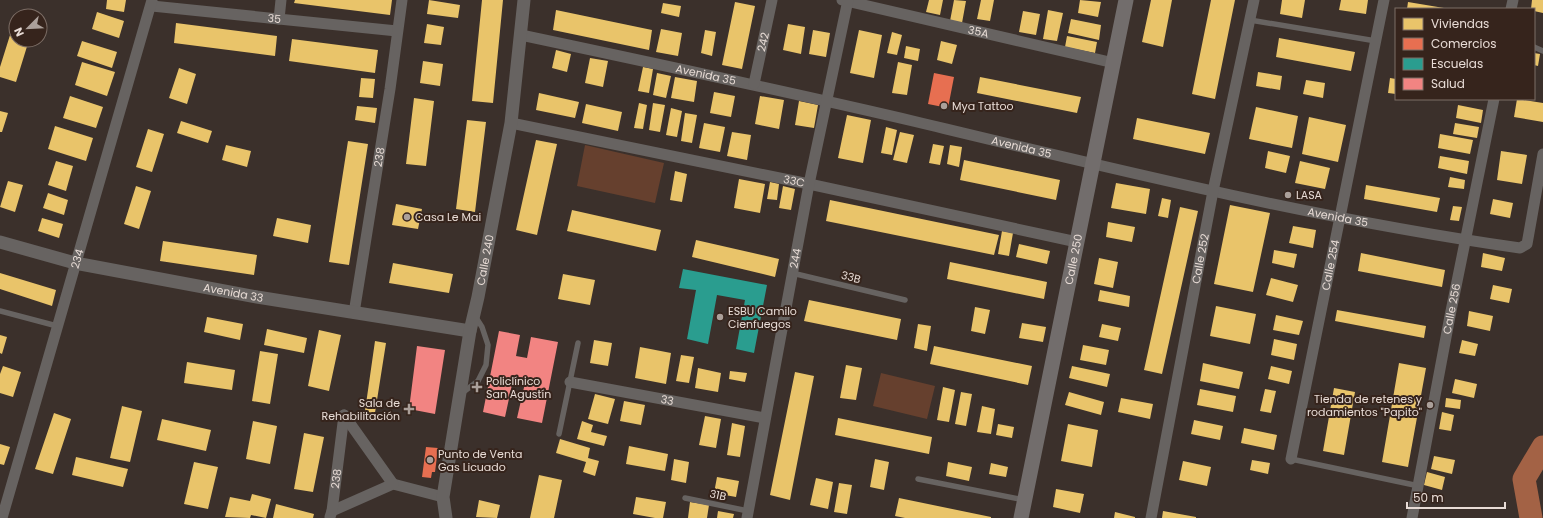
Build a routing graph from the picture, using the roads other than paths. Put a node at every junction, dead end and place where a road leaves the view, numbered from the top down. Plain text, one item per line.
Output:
1 (281, 0) edge
2 (402, 0) edge
3 (524, 0) edge
4 (772, 0) edge
5 (846, 0) edge
6 (1126, 0) edge
7 (1254, 0) edge
8 (1384, 0) edge
9 (152, 3) edge
10 (279, 19) junction
11 (1250, 20) junction
12 (397, 31) junction
13 (521, 35) junction
14 (1376, 41) junction
15 (1114, 63) junction
16 (754, 84) junction
17 (1494, 100) edge
18 (828, 101) junction
19 (511, 123) junction
20 (1543, 154) edge
21 (1093, 164) junction
22 (809, 184) junction
23 (1213, 191) junction
24 (1340, 217) junction
25 (1466, 240) junction
26 (0, 242) edge
27 (1077, 242) junction
28 (76, 263) junction
29 (792, 273) junction
30 (905, 300) dead end
31 (0, 311) edge
32 (354, 313) junction
33 (474, 314) junction
34 (57, 326) junction
35 (470, 331) junction
36 (578, 343) dead end
37 (570, 382) junction
38 (460, 394) junction
39 (765, 418) junction
40 (559, 434) dead end
41 (1291, 459) joint
42 (918, 479) dead end
43 (5, 483) edge
44 (393, 484) junction
45 (1419, 486) junction
46 (442, 497) junction
47 (684, 498) dead end
48 (1024, 500) junction
49 (330, 515) edge
50 (748, 515) edge
51 (2, 518) edge
52 (446, 518) edge
53 (1021, 518) edge
54 (1151, 518) edge
55 (1412, 518) edge

1 - 10 street
2 - 12 street, 238
3 - 13 street, Calle 240
4 - 16 street, 242
5 - 15 street, 35A
5 - 18 street, 244
6 - 15 main road, Calle 250
7 - 11 street, Calle 252
8 - 14 street, Calle 254
9 - 10 street, 35
9 - 28 street, 234
10 - 12 street, 35
11 - 14 lane
11 - 23 street, Calle 252
12 - 32 street, 238
13 - 16 street, Avenida 35
13 - 19 street, Calle 240
14 - 24 street, Calle 254
15 - 21 main road, Calle 250
16 - 18 street, Avenida 35
17 - 25 street, Calle 256
18 - 21 street, Avenida 35
18 - 22 street, 244
19 - 22 street, 33C
19 - 33 street, Calle 240
20 - 25 street, Avenida 35
21 - 23 street, Avenida 35
21 - 27 main road, Calle 250
22 - 27 street, 33C
22 - 29 street, 244
23 - 24 street, Avenida 35
23 - 54 street, Calle 252
24 - 25 street, Avenida 35
24 - 41 street, Calle 254
25 - 45 street, Calle 256
26 - 28 street, Avenida 33
27 - 48 main road, Calle 250
28 - 32 street, Avenida 33
28 - 34 street, 234
29 - 30 lane, 33B
29 - 39 street, 244
31 - 34 lane
32 - 35 street, Avenida 33
33 - 35 street, Calle 240
33 - 38 lane
34 - 43 street, 234
35 - 38 street, Calle 240
36 - 37 lane
37 - 39 street, 33
37 - 40 lane
38 - 46 street, Calle 240
39 - 50 street, 244
41 - 45 lane
42 - 48 lane
43 - 51 street, 234
44 - 46 street
44 - 49 street
44 - 49 street, 238
45 - 55 street, Calle 256
46 - 52 street, Calle 240
47 - 50 lane, 31B
48 - 53 main road, Calle 250

